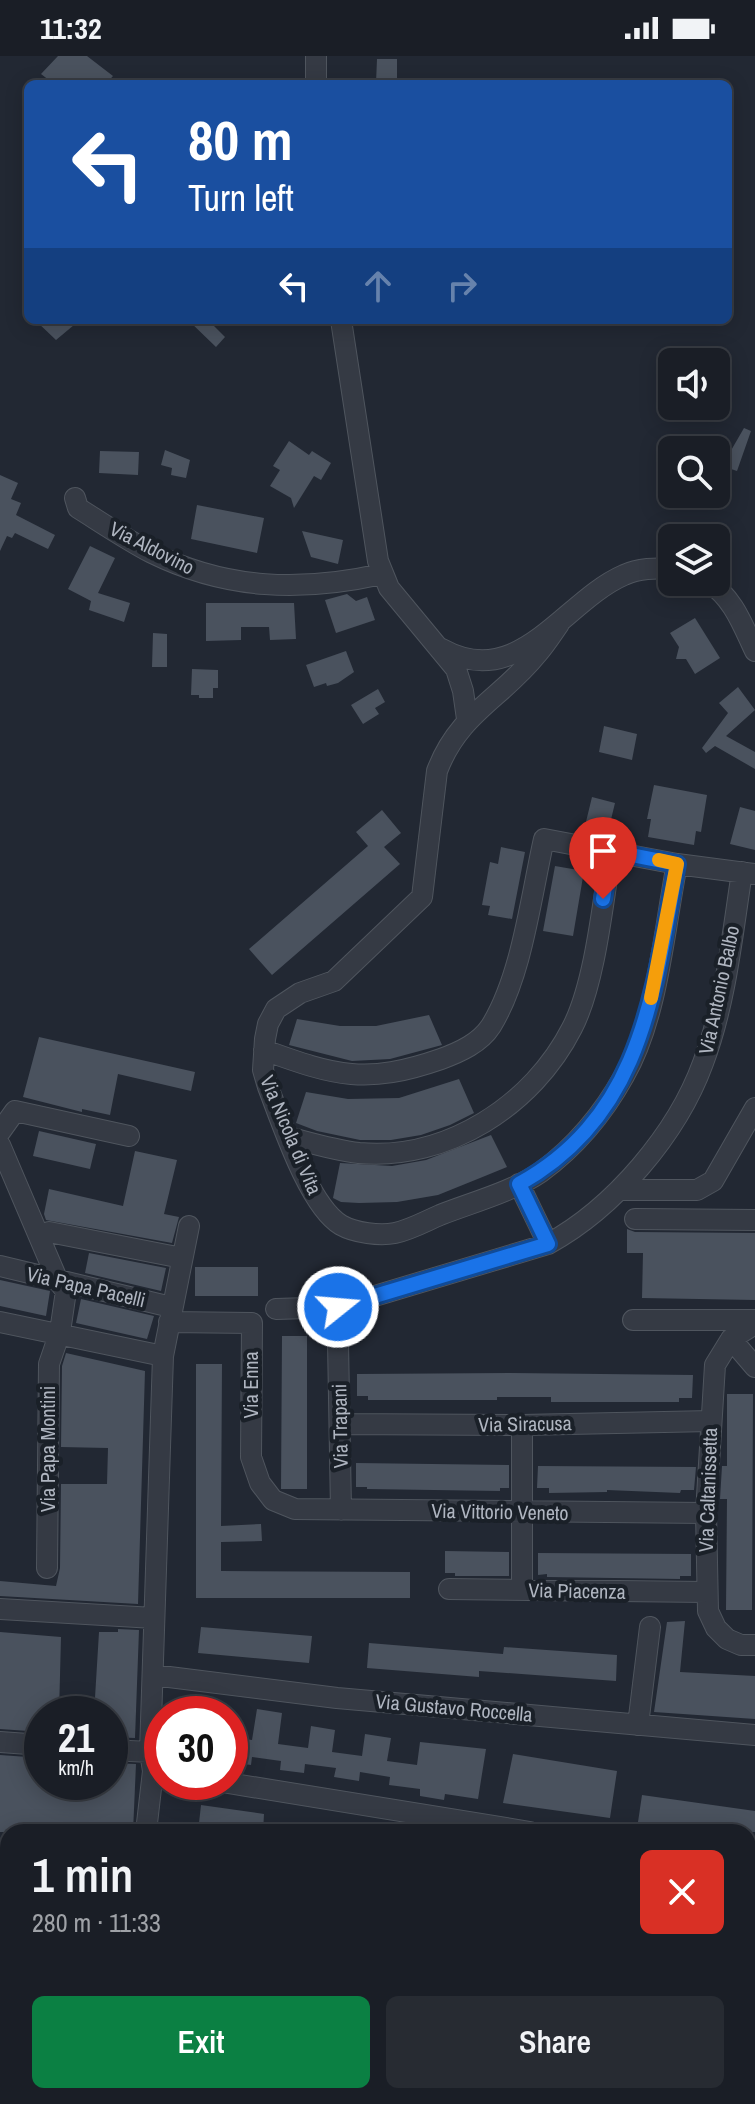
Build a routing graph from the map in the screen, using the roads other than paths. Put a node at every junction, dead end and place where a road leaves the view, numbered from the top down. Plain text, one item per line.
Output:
1 (316, 56) edge
2 (316, 80) edge
3 (342, 324) edge
4 (75, 498) dead end
5 (658, 568) edge
6 (382, 574) junction
7 (725, 596) edge
8 (559, 624) junction
9 (442, 649) junction
10 (755, 651) edge
11 (467, 719) junction
12 (611, 851) junction
13 (677, 864) junction
14 (748, 873) edge
15 (264, 1050) junction
16 (755, 1108) edge
17 (0, 1132) edge
18 (129, 1136) dead end
19 (288, 1137) junction
20 (0, 1145) edge
21 (519, 1184) junction
22 (621, 1190) junction
23 (635, 1219) dead end
24 (755, 1220) edge
25 (189, 1226) dead end
26 (49, 1232) dead end
27 (548, 1244) junction
28 (182, 1258) junction
29 (0, 1266) edge
30 (58, 1281) junction
31 (276, 1309) dead end
32 (170, 1314) junction
33 (633, 1320) dead end
34 (0, 1322) edge
35 (755, 1322) edge
36 (60, 1332) junction
37 (731, 1339) junction
38 (338, 1342) dead end
39 (163, 1356) junction
40 (755, 1367) edge
41 (711, 1421) junction
42 (340, 1424) junction
43 (522, 1425) junction
44 (295, 1509) joint
45 (341, 1510) junction
46 (522, 1512) junction
47 (706, 1513) junction
48 (47, 1568) dead end
49 (449, 1589) dead end
50 (522, 1590) junction
51 (706, 1592) junction
52 (0, 1609) edge
53 (154, 1618) junction
54 (650, 1627) dead end
55 (755, 1645) edge
56 (153, 1675) junction
57 (153, 1696) edge
58 (638, 1725) junction
59 (755, 1735) edge
60 (0, 1742) edge
61 (24, 1744) edge
62 (248, 1786) edge
63 (150, 1800) edge
64 (147, 1824) edge
65 (481, 1824) edge

1 - 2 street
3 - 6 street
4 - 6 street, Via Aldovino
5 - 8 street
6 - 9 street
7 - 10 street
8 - 9 street
8 - 11 street
9 - 11 street
11 - 15 street
12 - 13 street
12 - 15 street
12 - 19 street
13 - 14 street
13 - 21 street, Via Nicola di Vita
14 - 22 street, Via Antonio Balbo
15 - 19 street, Via Nicola di Vita
16 - 22 street
17 - 18 street
19 - 21 street, Via Nicola di Vita
20 - 30 street, Via Papa Montini
21 - 27 street
22 - 27 street, Via Antonio Balbo
23 - 24 street
25 - 28 street
26 - 28 street
27 - 31 street, Via Antonio Balbo
28 - 32 street
29 - 30 street, Via Papa Pacelli
30 - 32 street, Via Papa Pacelli
30 - 36 street, Via Papa Montini
32 - 39 street
32 - 44 street, Via Enna
33 - 35 street
34 - 36 street
35 - 37 street
36 - 39 street
36 - 48 street, Via Papa Montini
37 - 40 street
37 - 41 street, Via Caltanissetta
38 - 42 street, Via Trapani
39 - 53 street
41 - 43 street, Via Siracusa
41 - 47 street, Via Caltanissetta
42 - 43 street, Via Siracusa
42 - 45 street, Via Trapani
43 - 46 street
44 - 45 street, Via Vittorio Veneto
45 - 46 street, Via Vittorio Veneto
46 - 47 street, Via Vittorio Veneto
46 - 50 street
47 - 51 street, Via Caltanissetta
49 - 50 street, Via Piacenza
50 - 51 street, Via Piacenza
51 - 55 street, Via Caltanissetta
52 - 53 street
53 - 56 street
54 - 58 street
56 - 57 street
56 - 58 street, Via Gustavo Roccella
58 - 59 street, Via Gustavo Roccella
60 - 61 street
62 - 65 street
63 - 64 street

